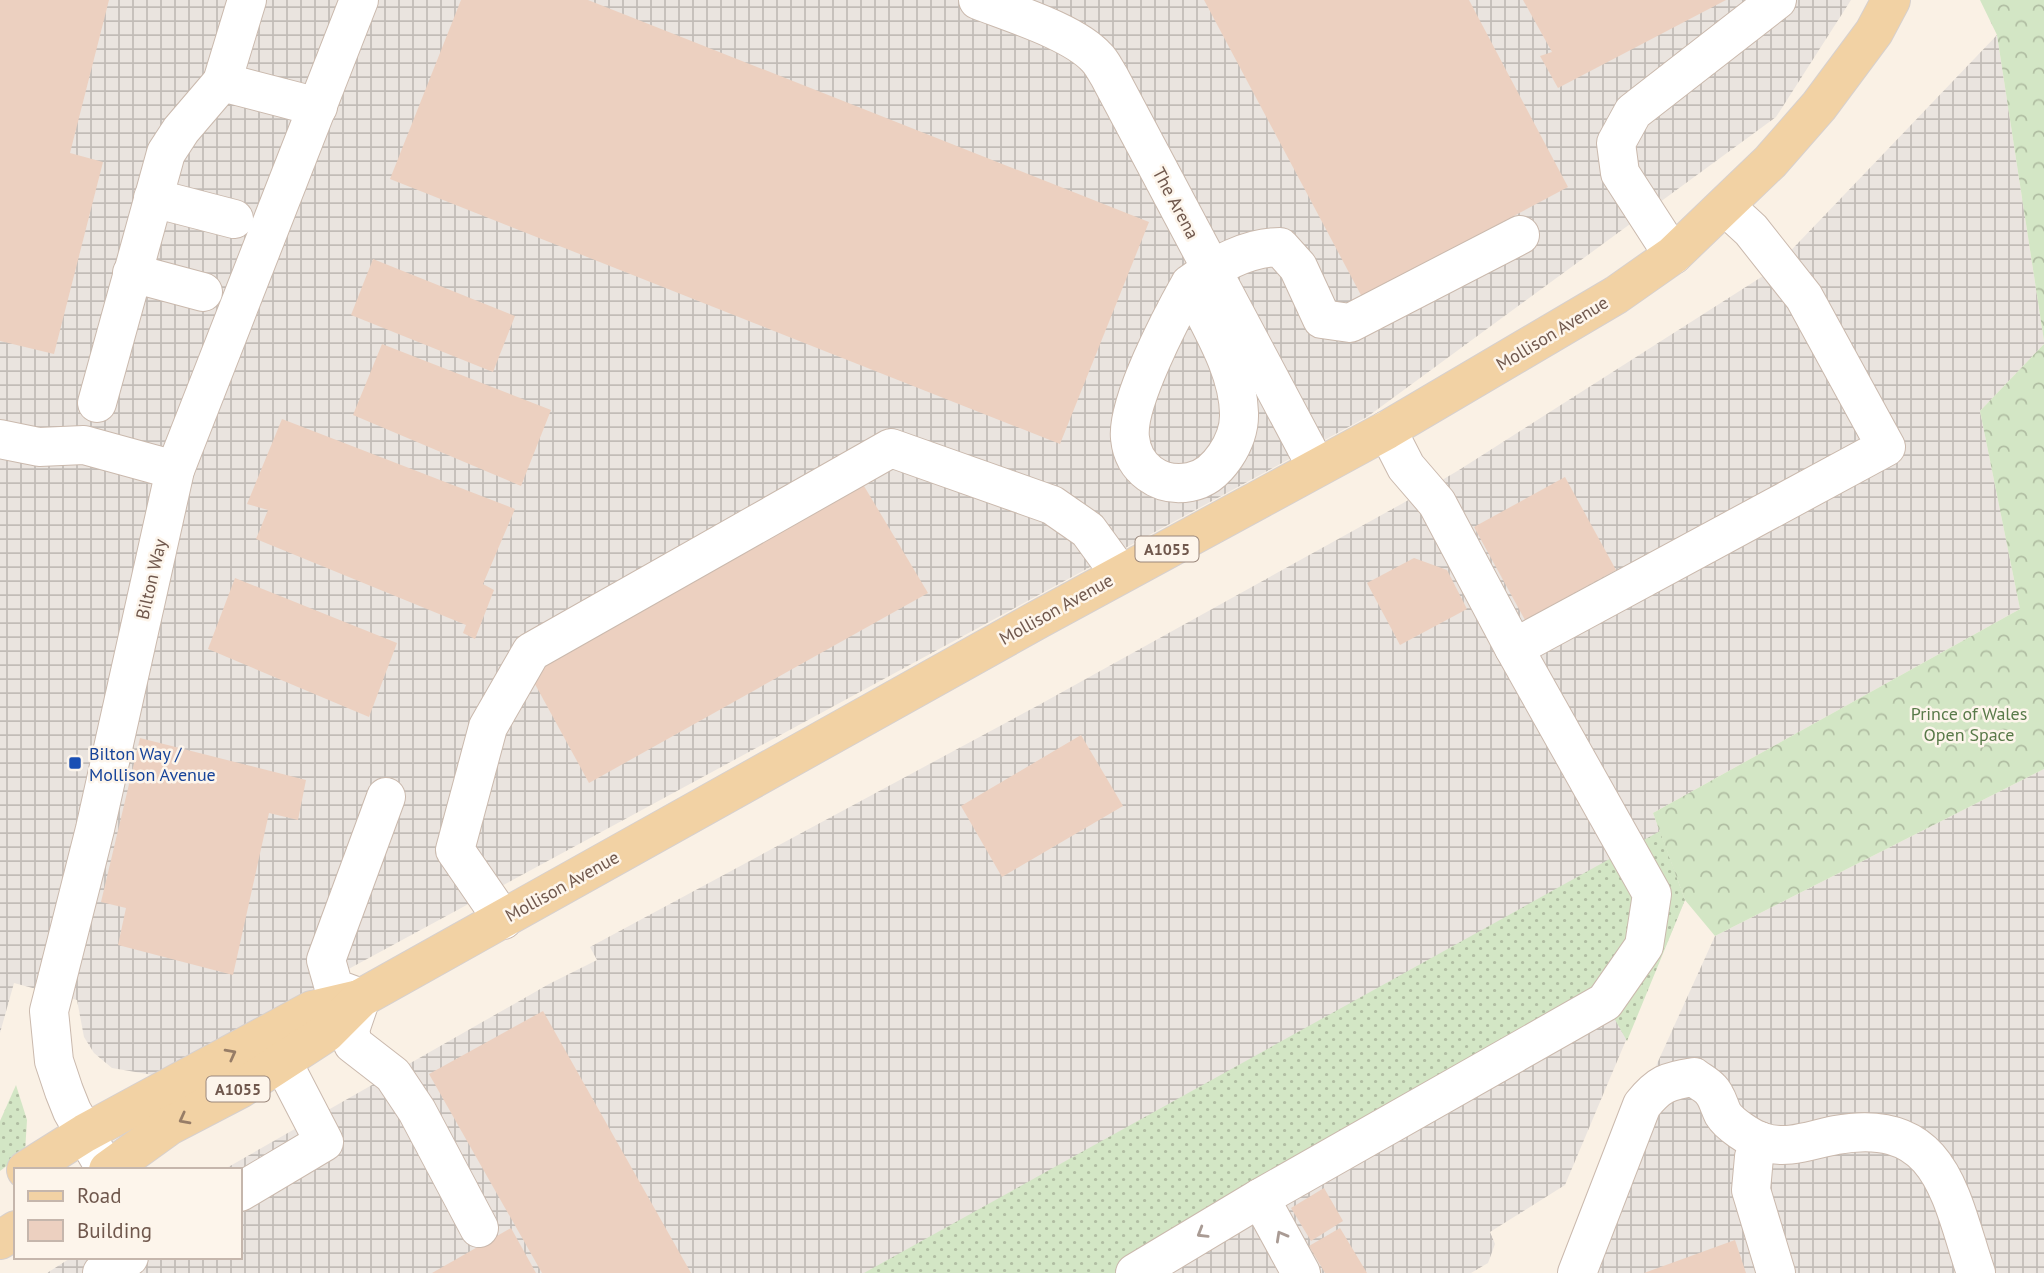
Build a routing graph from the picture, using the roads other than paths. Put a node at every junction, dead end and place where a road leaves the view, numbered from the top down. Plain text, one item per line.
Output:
1 (247, 0) edge
2 (359, 0) edge
3 (1777, 0) edge
4 (1891, 0) edge
5 (993, 3) edge
6 (222, 82) junction
7 (318, 107) junction
8 (153, 198) junction
9 (1726, 206) junction
10 (234, 219) dead end
11 (1520, 235) dead end
12 (1673, 255) junction
13 (132, 273) junction
14 (1201, 277) junction
15 (203, 292) dead end
16 (97, 403) dead end
17 (1387, 430) junction
18 (0, 439) edge
19 (1316, 467) junction
20 (176, 470) junction
21 (1120, 574) junction
22 (1514, 648) junction
23 (386, 797) dead end
24 (503, 920) junction
25 (361, 998) junction
26 (282, 1061) junction
27 (85, 1133) junction
28 (1760, 1141) junction
29 (29, 1168) edge
30 (106, 1168) edge
31 (110, 1168) edge
32 (242, 1191) edge
33 (1260, 1198) junction
34 (479, 1228) dead end
35 (126, 1259) edge
36 (102, 1273) edge
37 (1135, 1273) edge
38 (1301, 1273) edge
39 (1577, 1273) edge
40 (1776, 1273) edge
41 (1976, 1273) edge

1 - 6 street
2 - 7 street, Bilton Way
3 - 12 street
4 - 9 main road, Mollison Avenue / A1055
5 - 14 street, The Arena
6 - 7 street
6 - 8 street
7 - 20 street, Bilton Way
8 - 10 street
8 - 13 street
9 - 12 main road, Mollison Avenue / A1055
9 - 22 street
11 - 14 street
12 - 17 main road, Mollison Avenue / A1055
13 - 15 street
13 - 16 street
14 - 19 street, The Arena
17 - 19 main road, Mollison Avenue / A1055
17 - 22 street
18 - 20 street
19 - 21 main road, Mollison Avenue / A1055
20 - 27 street, Bilton Way
21 - 24 main road, Mollison Avenue / A1055
21 - 24 street
22 - 33 street
23 - 25 street
24 - 25 main road, Mollison Avenue / A1055
25 - 26 main road, Mollison Avenue / A1055
27 -> 25 main road, Mollison Avenue / A1055
25 - 34 street
26 -> 31 main road, Mollison Avenue / A1055
26 - 32 street
27 - 29 main road, Mollison Avenue / A1055
27 - 30 street, Bilton Way
28 - 39 street
28 - 40 street
28 - 41 street
33 -> 37 street
38 -> 33 street
35 - 36 street

